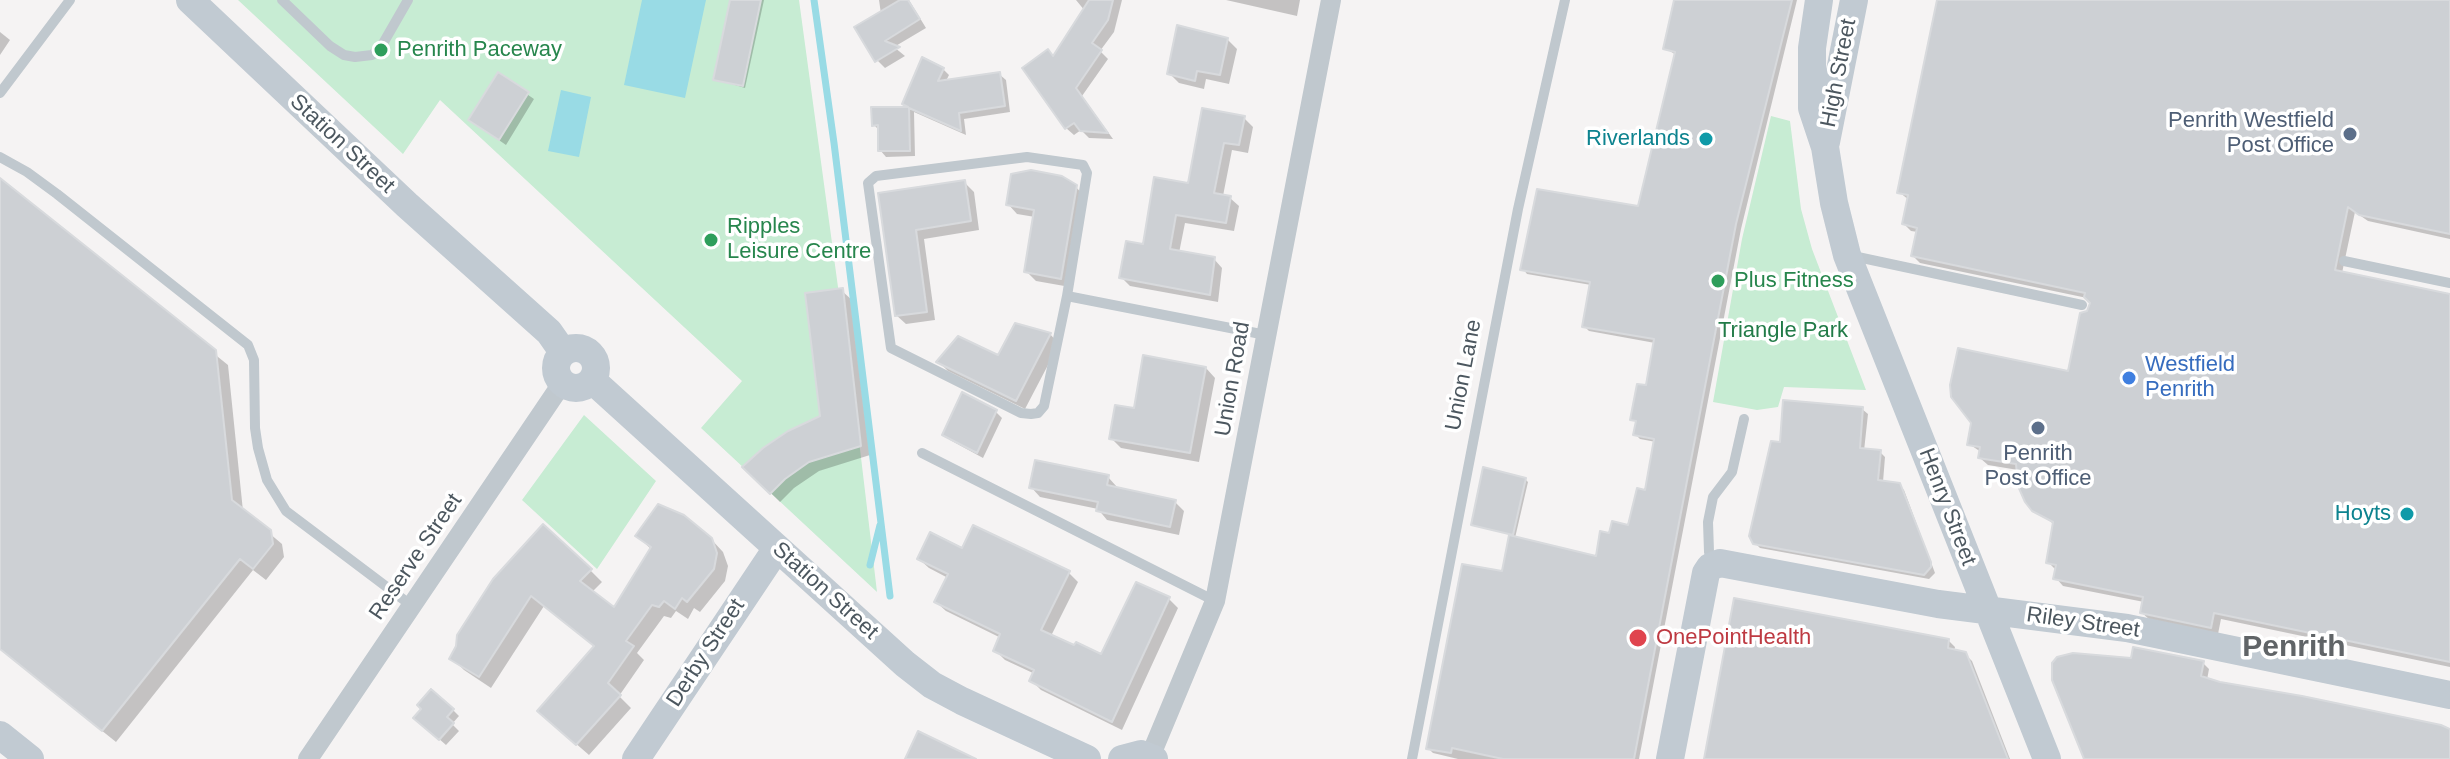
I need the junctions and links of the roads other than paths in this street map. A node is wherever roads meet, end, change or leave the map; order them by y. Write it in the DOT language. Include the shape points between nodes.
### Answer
graph roads {
  1 [pos="70,0"];
  2 [pos="190,0"];
  3 [pos="282,0"];
  4 [pos="408,0"];
  5 [pos="1331,0"];
  6 [pos="1565,0"];
  7 [pos="1819,0"];
  8 [pos="1854,0"];
  9 [pos="0,93"];
  10 [pos="1825,147"];
  11 [pos="0,157"];
  12 [pos="1847,255"];
  13 [pos="2344,261"];
  14 [pos="2450,283"];
  15 [pos="1067,296"];
  16 [pos="2082,305"];
  17 [pos="1266,335"];
  18 [pos="563,352"];
  19 [pos="592,380"];
  20 [pos="563,382"];
  21 [pos="1744,419"];
  22 [pos="922,453"];
  23 [pos="777,548"];
  24 [pos="1714,564"];
  25 [pos="1215,601"];
  26 [pos="412,606"];
  27 [pos="1988,610"];
  28 [pos="2450,695"];
  29 [pos="0,735"];
  30 [pos="1152,758"];
  31 [pos="30,759"];
  32 [pos="308,759"];
  33 [pos="636,759"];
  34 [pos="1087,759"];
  35 [pos="1122,759"];
  36 [pos="1412,759"];
  37 [pos="1670,759"];
  38 [pos="2047,759"];
  1 -- 9 [label="lane"];
  2 -- 18 [label="street, Station Street" via="549,332"];
  3 -- 4 [label="lane" via="330,46 355,57 372,55 381,47"];
  5 -- 17 [label="street, Union Road"];
  6 -- 36 [label="lane, Union Lane" via="1518,209"];
  7 -- 10 [label="street, High Street" via="1812,108"];
  8 -- 10 [label="street, High Street"];
  10 -- 12 [label="street, High Street"];
  11 -- 26 [label="lane" via="57,194 248,345 254,360 258,448 267,480 286,511"];
  12 -- 16 [label="lane"];
  12 -- 27 [label="street, Henry Street"];
  13 -- 14 [label="lane"];
  15 -- 15 [label="lane" via="1044,406 1038,413 1021,413 896,352 888,340 869,179 1027,157 1083,165 1087,173"];
  15 -- 17 [label="lane"];
  17 -- 25 [label="street, Union Road"];
  18 -- 19 [label="street" via="589,352 596,368"];
  18 -- 20 [label="street" via="556,367"];
  19 -- 20 [label="street" via="580,387"];
  19 -- 23 [label="street, Station Street"];
  20 -- 26 [label="street, Reserve Street"];
  21 -- 24 [label="lane" via="1732,472 1713,497 1708,522"];
  22 -- 25 [label="lane"];
  23 -- 33 [label="street, Derby Street"];
  23 -- 34 [label="street, Station Street" via="932,685"];
  24 -- 27 [label="street, Riley Street"];
  24 -- 37 [label="street" via="1706,573"];
  25 -- 30 [label="street, Union Road"];
  26 -- 32 [label="street, Reserve Street"];
  27 -- 28 [label="street, Riley Street" via="2127,628"];
  27 -- 38 [label="street, Henry Street"];
  29 -- 31 [label="street"];
  30 -- 35 [label="street" via="1132,754"];
}
